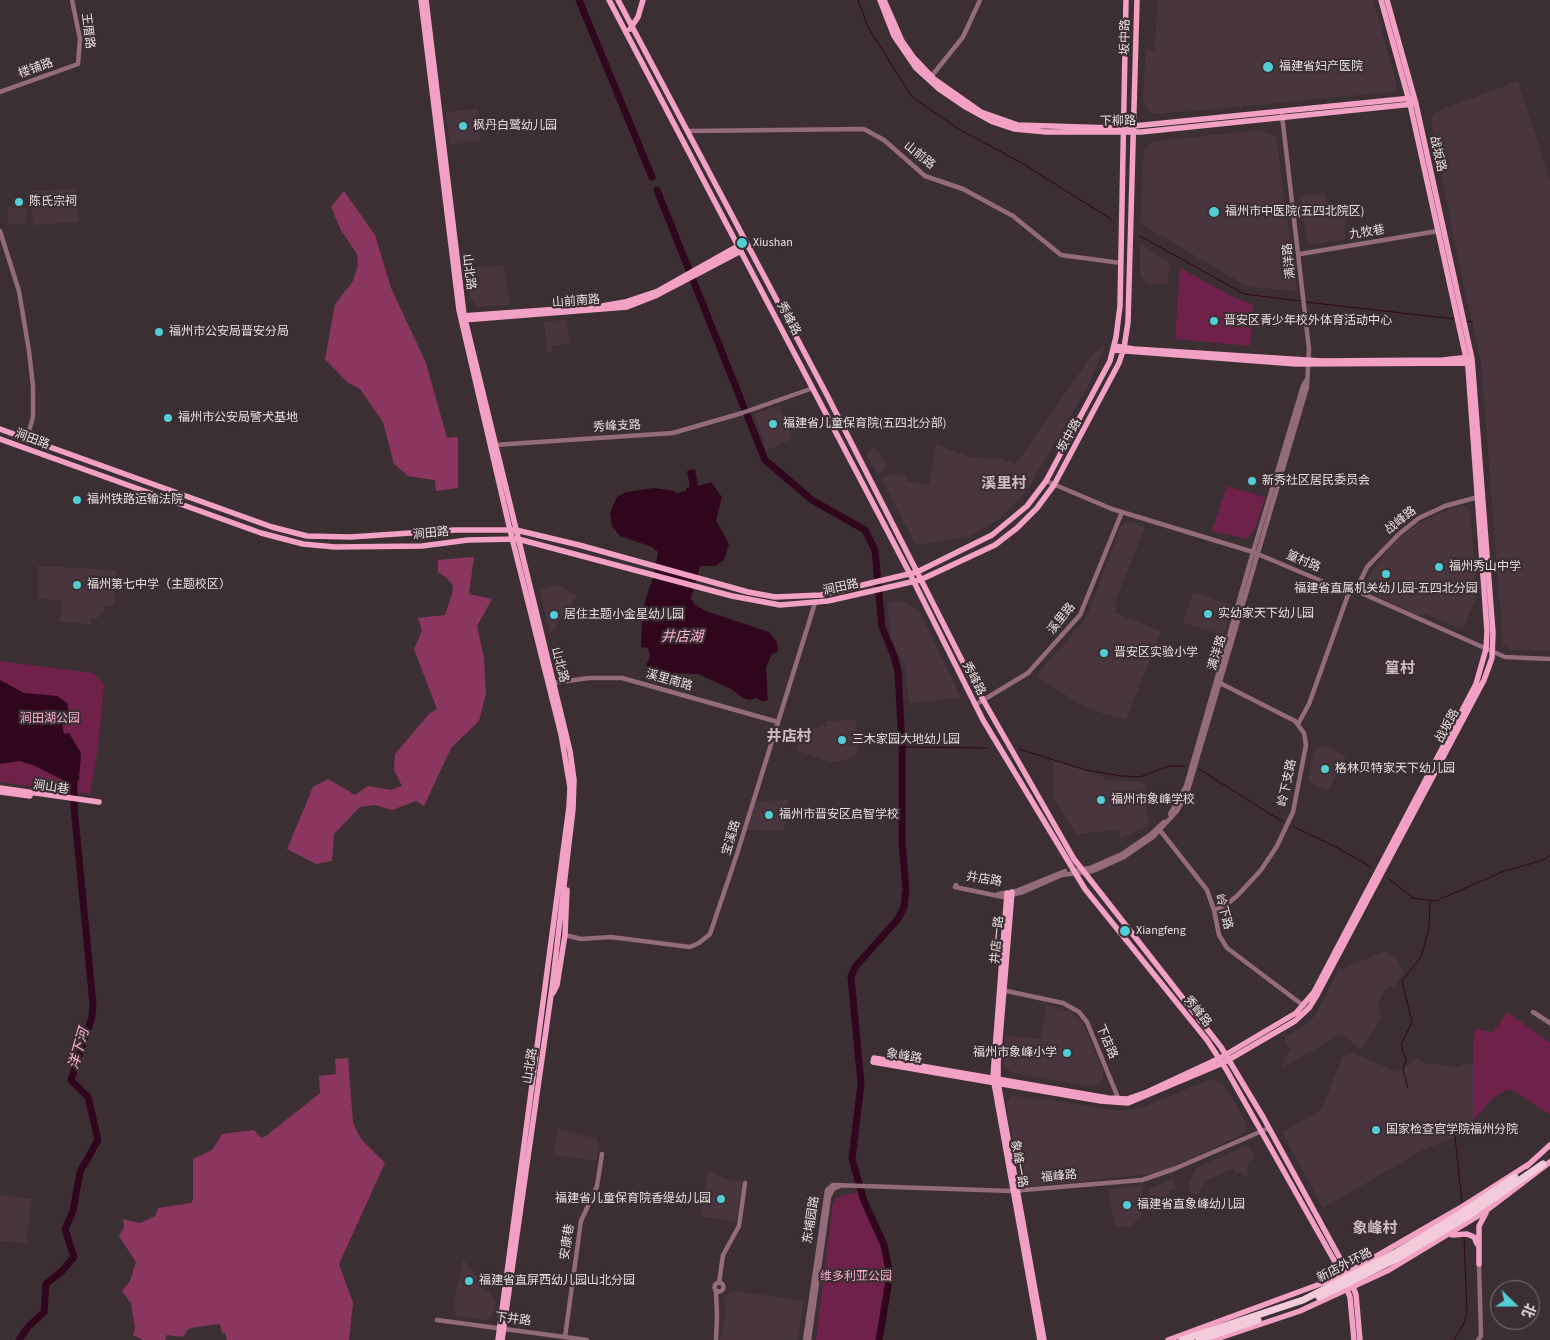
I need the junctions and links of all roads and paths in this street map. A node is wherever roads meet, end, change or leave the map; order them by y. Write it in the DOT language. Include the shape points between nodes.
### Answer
graph roads {
  1 [pos="72,0"];
  2 [pos="421,0"];
  3 [pos="426,0"];
  4 [pos="609,0"];
  5 [pos="618,0"];
  6 [pos="641,0"];
  7 [pos="880,0"];
  8 [pos="884,0"];
  9 [pos="980,0"];
  10 [pos="1126,0"];
  11 [pos="1137,0"];
  12 [pos="1381,0"];
  13 [pos="1387,0"];
  14 [pos="631,26"];
  15 [pos="625,31"];
  16 [pos="78,64"];
  17 [pos="930,78"];
  18 [pos="0,92"];
  19 [pos="1412,101"];
  20 [pos="1282,114"];
  21 [pos="1134,129"];
  22 [pos="1123,130"];
  23 [pos="689,131"];
  24 [pos="0,231"];
  25 [pos="1438,231"];
  26 [pos="739,248"];
  27 [pos="1300,254"];
  28 [pos="1121,263"];
  29 [pos="1460,314"];
  30 [pos="463,318"];
  31 [pos="1114,348"];
  32 [pos="1124,350"];
  33 [pos="1470,360"];
  34 [pos="1308,362"];
  35 [pos="813,388"];
  36 [pos="0,429"];
  37 [pos="0,438"];
  38 [pos="27,439"];
  39 [pos="492,445"];
  40 [pos="1046,481"];
  41 [pos="1054,485"];
  42 [pos="1481,497"];
  43 [pos="1122,512"];
  44 [pos="513,530"];
  45 [pos="515,538"];
  46 [pos="1255,553"];
  47 [pos="913,573"];
  48 [pos="917,581"];
  49 [pos="1352,590"];
  50 [pos="816,604"];
  51 [pos="1486,649"];
  52 [pos="1493,652"];
  53 [pos="1550,659"];
  54 [pos="1218,682"];
  55 [pos="553,683"];
  56 [pos="983,701"];
  57 [pos="976,706"];
  58 [pos="778,722"];
  59 [pos="1298,724"];
  60 [pos="0,788"];
  61 [pos="0,792"];
  62 [pos="72,800"];
  63 [pos="99,803"];
  64 [pos="1159,830"];
  65 [pos="568,858"];
  66 [pos="1074,872"];
  67 [pos="1082,872"];
  68 [pos="1009,894"];
  69 [pos="1214,910"];
  70 [pos="566,934"];
  71 [pos="1001,989"];
  72 [pos="552,995"];
  73 [pos="1304,1006"];
  74 [pos="1533,1012"];
  75 [pos="1550,1023"];
  76 [pos="1228,1057"];
  77 [pos="1221,1061"];
  78 [pos="996,1080"];
  79 [pos="1120,1101"];
  80 [pos="1269,1128"];
  81 [pos="1262,1131"];
  82 [pos="1550,1145"];
  83 [pos="602,1154"];
  84 [pos="1548,1162"];
  85 [pos="1529,1164"];
  86 [pos="1515,1177"];
  87 [pos="745,1183"];
  88 [pos="841,1186"];
  89 [pos="1015,1191"];
  90 [pos="1488,1210"];
  91 [pos="1463,1231"];
  92 [pos="1479,1264"];
  93 [pos="1345,1275"];
  94 [pos="1351,1289"];
  95 [pos="437,1320"];
  96 [pos="502,1328"];
  97 [pos="565,1337"];
  98 [pos="498,1340"];
  99 [pos="502,1340"];
  100 [pos="588,1340"];
  101 [pos="716,1340"];
  102 [pos="805,1340"];
  103 [pos="810,1340"];
  104 [pos="1040,1340"];
  105 [pos="1044,1340"];
  106 [pos="1168,1340"];
  107 [pos="1182,1340"];
  108 [pos="1199,1340"];
  109 [pos="1213,1340"];
  110 [pos="1354,1340"];
  111 [pos="1360,1340"];
  112 [pos="1478,1340"];
  1 -- 16 [label="street, 王厝路" via="80,34"];
  2 -- 30 [label="main road, 山北路"];
  3 -- 30 [label="main road, 山北路"];
  4 -- 15 [label="main road, 秀峰路"];
  5 -- 14 [label="main road, 秀峰路"];
  6 -- 14 [label="main road" via="640,12"];
  7 -- 17 [label="main road, 下柳路" via="900,46 911,63"];
  8 -- 17 [label="main road, 下柳路" via="902,41"];
  9 -- 17 [label="street" via="963,37"];
  10 -- 22 [label="main road, 坂中路"];
  11 -- 21 [label="main road, 坂中路"];
  12 -- 19 [label="main road, 战坂路"];
  13 -- 19 [label="main road, 战坂路"];
  14 -- 15 [label="main road"];
  14 -- 23 [label="main road, 秀峰路"];
  15 -- 26 [label="main road, 秀峰路"];
  16 -- 18 [label="street, 楼铺路"];
  17 -- 22 [label="main road, 下柳路" via="967,103 1008,123 1047,128"];
  19 -- 20 [label="main road, 下柳路"];
  19 -- 25 [label="main road, 战坂路"];
  19 -- 29 [label="main road, 战坂路"];
  20 -- 21 [label="main road, 下柳路"];
  20 -- 27 [label="street, 满洋路"];
  21 -- 22 [label="main road, 下柳路"];
  21 -- 32 [label="main road, 坂中路" via="1128,322"];
  22 -- 28 [label="main road, 坂中路"];
  23 -- 28 [label="street, 山前路" via="864,129 884,140 925,176 963,189 1013,216 1061,255"];
  23 -- 47 [label="main road, 秀峰路"];
  24 -- 38 [label="street" via="20,296 30,361 33,417"];
  25 -- 27 [label="street, 九牧巷"];
  25 -- 29 [label="main road, 战坂路"];
  26 -- 30 [label="main road, 山前南路" via="647,300 621,308"];
  26 -- 35 [label="main road, 秀峰路"];
  27 -- 34 [label="street, 满洋路"];
  28 -- 31 [label="main road, 坂中路"];
  29 -- 33 [label="main road, 战坂路"];
  30 -- 39 [label="main road, 山北路"];
  31 -- 32 [label="main road"];
  31 -- 40 [label="main road, 坂中路" via="1097,388"];
  32 -- 34 [label="main road"];
  32 -- 41 [label="main road, 坂中路" via="1106,391"];
  33 -- 34 [label="main road"];
  33 -- 42 [label="main road, 战坂路"];
  34 -- 46 [label="street, 满洋路" via="1307,380"];
  35 -- 39 [label="street, 秀峰支路" via="742,413 662,434"];
  35 -- 47 [label="main road, 秀峰路"];
  36 -- 38 [label="main road, 涧田路"];
  37 -- 45 [label="main road, 涧田路" via="295,543 422,546"];
  38 -- 44 [label="main road, 涧田路" via="298,534 351,537 455,530"];
  39 -- 44 [label="main road, 山北路"];
  40 -- 41 [label="street, 篁村路"];
  40 -- 47 [label="main road, 坂中路" via="1022,511 998,532"];
  41 -- 43 [label="street, 篁村路"];
  41 -- 48 [label="main road, 坂中路" via="1023,522 1001,541"];
  42 -- 49 [label="street, 战峰路" via="1444,506 1411,524 1370,564 1358,586"];
  42 -- 51 [label="main road, 战坂路"];
  42 -- 52 [label="main road, 战坂路"];
  43 -- 46 [label="street, 篁村路"];
  43 -- 56 [label="street, 溪里路" via="1080,615 1028,673"];
  44 -- 45 [label="main road, 山北路"];
  44 -- 47 [label="main road, 涧田路" via="770,596 821,595"];
  45 -- 50 [label="main road, 涧田路" via="752,601"];
  45 -- 55 [label="main road, 山北路"];
  45 -- 96 [label="main road, 山北路" via="568,767 570,796"];
  46 -- 49 [label="street, 篁村路" via="1345,591"];
  46 -- 54 [label="street, 满洋路"];
  47 -- 48 [label="main road, 秀峰路"];
  48 -- 50 [label="main road, 涧田路"];
  48 -- 56 [label="main road"];
  48 -- 57 [label="main road, 秀峰路"];
  49 -- 51 [label="street, 篁村路"];
  49 -- 59 [label="street, 战峰路" via="1309,704"];
  50 -- 58 [label="street, 宝溪路"];
  51 -- 52 [label="street, 篁村路"];
  51 -- 73 [label="main road, 战坂路" via="1472,691"];
  52 -- 53 [label="street, 篁村路" via="1505,657"];
  52 -- 76 [label="main road, 战坂路" via="1481,686 1313,1002 1295,1021"];
  54 -- 59 [label="street"];
  54 -- 64 [label="street, 满洋路" via="1182,795"];
  55 -- 58 [label="street, 溪里南路" via="622,678"];
  55 -- 65 [label="main road, 山北路" via="574,780"];
  56 -- 57 [label="street, 溪里路"];
  56 -- 67 [label="main road"];
  57 -- 66 [label="main road, 秀峰路"];
  58 -- 70 [label="street, 宝溪路" via="708,936 690,948 618,937 582,939"];
  59 -- 69 [label="street, 岭下支路" via="1304,733 1306,750 1291,816 1273,853 1256,876 1230,903"];
  60 -- 62 [label="main road"];
  61 -- 62 [label="main road, 涧山巷"];
  62 -- 63 [label="main road, 涧山巷"];
  64 -- 67 [label="street, 满洋路" via="1124,857"];
  64 -- 69 [label="street, 岭下路" via="1199,878"];
  65 -- 70 [label="main road"];
  65 -- 72 [label="main road, 山北路"];
  66 -- 67 [label="street, 井店路"];
  66 -- 68 [label="street, 井店路" via="1060,872"];
  66 -- 77 [label="main road, 秀峰路"];
  67 -- 76 [label="main road"];
  68 -- 68 [label="street, 井店路" via="994,894 956,885 955,887 994,897"];
  68 -- 71 [label="main road, 井店一路"];
  69 -- 73 [label="street, 岭下路" via="1220,938 1231,952"];
  70 -- 72 [label="main road" via="558,985"];
  71 -- 78 [label="main road, 象峰一路"];
  71 -- 79 [label="street, 下店路" via="1076,1010 1088,1026"];
  72 -- 96 [label="main road, 山北路"];
  73 -- 76 [label="main road, 战坂路"];
  74 -- 75 [label="street"];
  76 -- 77 [label="main road, 战坂路"];
  76 -- 80 [label="main road"];
  77 -- 79 [label="main road, 象峰路"];
  77 -- 81 [label="main road, 秀峰路"];
  78 -- 78 [label="main road, 象峰路" via="874,1058 873,1062"];
  78 -- 79 [label="main road, 象峰路"];
  78 -- 89 [label="main road, 象峰一路"];
  80 -- 81 [label="street, 福峰路"];
  80 -- 93 [label="main road"];
  81 -- 89 [label="street, 福峰路" via="1148,1179"];
  81 -- 93 [label="main road, 秀峰路"];
  82 -- 85 [label="main road, 新店外环路"];
  83 -- 97 [label="street, 安康巷" via="597,1186 581,1221"];
  84 -- 90 [label="main road"];
  84 -- 108 [label="highway, 新店外环路, bridge" via="1468,1216 1374,1271 1304,1304"];
  85 -- 86 [label="main road, 新店外环路"];
  85 -- 93 [label="main road"];
  86 -- 107 [label="highway, 新店外环路, bridge" via="1398,1252 1312,1296"];
  87 -- 101 [label="street" via="739,1226 723,1255 719,1282 723,1288 716,1291"];
  88 -- 89 [label="street, 福峰路"];
  88 -- 102 [label="street, 东埔园路" via="832,1185 827,1192"];
  88 -- 103 [label="street, 东埔园路" via="833,1189 829,1198"];
  89 -- 104 [label="main road, 象峰一路"];
  89 -- 105 [label="main road, 象峰一路"];
  90 -- 91 [label="main road" via="1468,1223"];
  90 -- 92 [label="main road" via="1479,1226"];
  91 -- 92 [label="main road" via="1476,1242"];
  91 -- 94 [label="main road" via="1446,1236"];
  92 -- 112 [label="street" via="1481,1336"];
  93 -- 94 [label="main road"];
  93 -- 106 [label="main road"];
  94 -- 109 [label="main road" via="1300,1311"];
  94 -- 110 [label="main road"];
  94 -- 111 [label="main road" via="1356,1295"];
  95 -- 96 [label="street, 下井路"];
  96 -- 97 [label="street, 下井路"];
  96 -- 98 [label="main road, 山北路"];
  96 -- 99 [label="main road, 山北路"];
  97 -- 100 [label="street, 下井路"];
}
